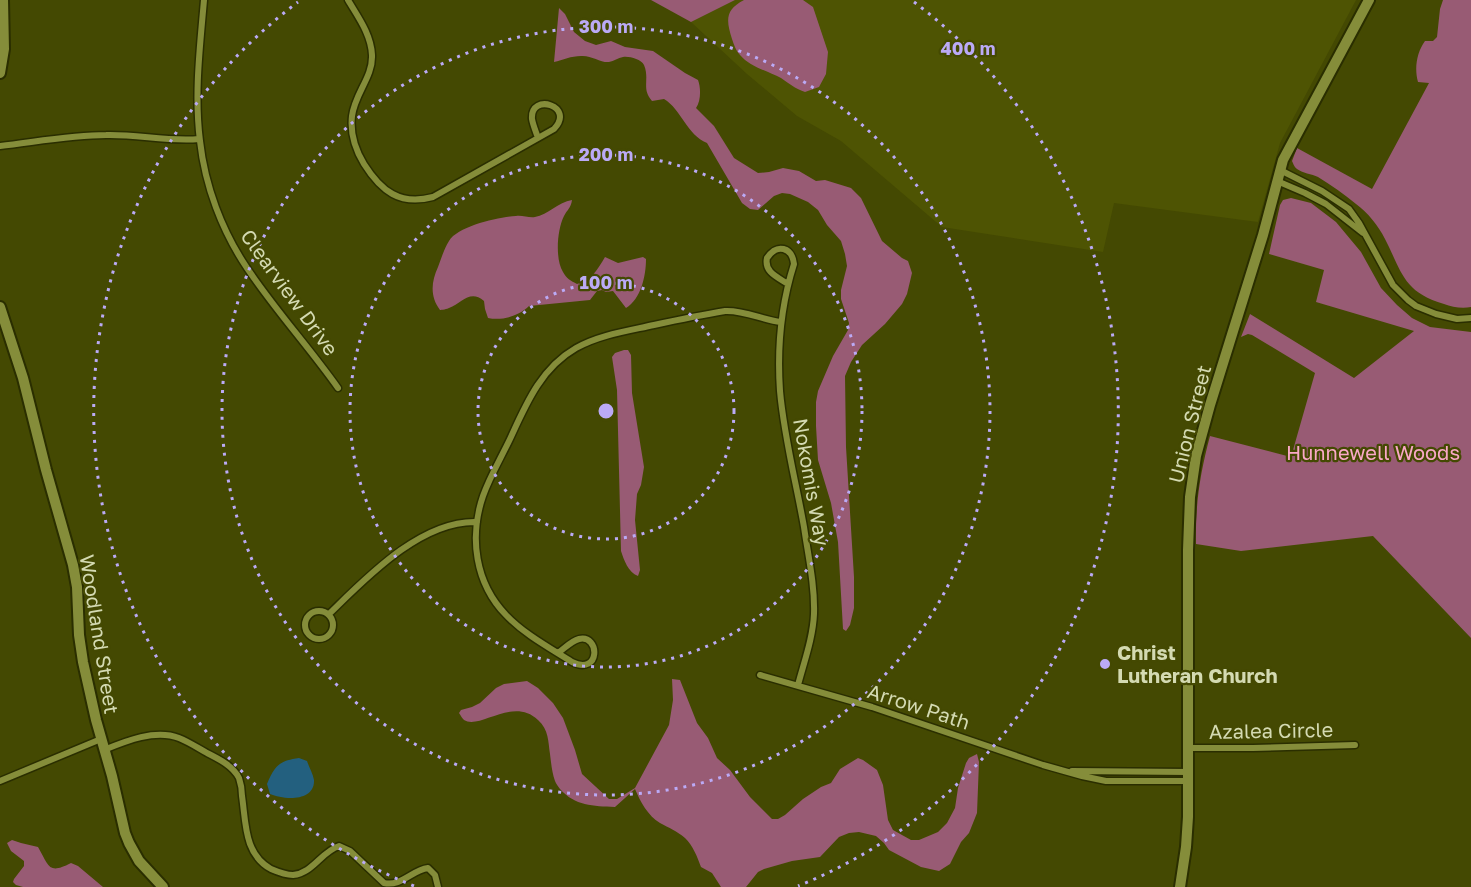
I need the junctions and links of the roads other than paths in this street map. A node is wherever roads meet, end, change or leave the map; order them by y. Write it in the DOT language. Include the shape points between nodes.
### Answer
graph roads {
  1 [pos="3,0"];
  2 [pos="204,0"];
  3 [pos="348,0"];
  4 [pos="1369,0"];
  5 [pos="0,73"];
  6 [pos="538,138"];
  7 [pos="199,139"];
  8 [pos="0,146"];
  9 [pos="1278,176"];
  10 [pos="1366,236"];
  11 [pos="788,284"];
  12 [pos="0,307"];
  13 [pos="1471,318"];
  14 [pos="781,322"];
  15 [pos="338,388"];
  16 [pos="477,522"];
  17 [pos="329,614"];
  18 [pos="558,653"];
  19 [pos="760,675"];
  20 [pos="798,685"];
  21 [pos="1355,744"];
  22 [pos="102,745"];
  23 [pos="1189,748"];
  24 [pos="1189,777"];
  25 [pos="0,781"];
  26 [pos="163,887"];
  27 [pos="438,887"];
  28 [pos="1180,887"];
  1 -- 5 [label="street" via="4,49"];
  2 -- 7 [label="street, Clearview Drive"];
  3 -- 6 [label="street" via="369,38 372,55 370,72 356,98 352,134 362,161 382,188 407,200 433,197"];
  4 -- 9 [label="street, Union Street" via="1290,144"];
  6 -- 6 [label="street" via="559,122 559,112 551,105 540,105 533,112"];
  7 -- 8 [label="street" via="99,135"];
  7 -- 15 [label="street, Clearview Drive" via="215,205 239,256"];
  9 -- 10 [label="street" via="1326,204"];
  9 -- 10 [label="street" via="1308,183 1341,203 1355,216"];
  9 -- 23 [label="street, Union Street" via="1204,423 1194,470 1188,550"];
  10 -- 13 [label="street" via="1393,285 1408,300 1436,314"];
  11 -- 11 [label="street, Nokomis Way" via="768,270 767,258 774,250 787,251 794,259"];
  11 -- 14 [label="street, Nokomis Way"];
  12 -- 22 [label="street, Woodland Street" via="73,565 81,649"];
  14 -- 16 [label="street" via="725,311 607,336 575,349 547,372 534,391 483,496"];
  14 -- 20 [label="street, Nokomis Way" via="782,405 813,594 813,625"];
  16 -- 17 [label="street" via="460,522 414,542 376,570"];
  16 -- 18 [label="street" via="478,565 492,597 515,623"];
  17 -- 17 [label="street" via="320,611 310,615 306,629 311,636 323,638 330,633 333,624"];
  18 -- 18 [label="street" via="580,666 591,662 595,652 589,642 579,639"];
  19 -- 20 [label="street, Arrow Path"];
  20 -- 24 [label="street, Arrow Path" via="1082,776 1106,781"];
  21 -- 23 [label="street, Azalea Circle"];
  22 -- 25 [label="street"];
  22 -- 26 [label="street, Woodland Street" via="129,843 139,861"];
  22 -- 27 [label="street" via="163,735 222,760 234,770 240,783 251,849 268,867 284,874 302,872 339,846 350,851 384,883 396,883 428,868"];
  23 -- 24 [label="street, Union Street"];
  24 -- 28 [label="street, Union Street" via="1187,839"];
}
